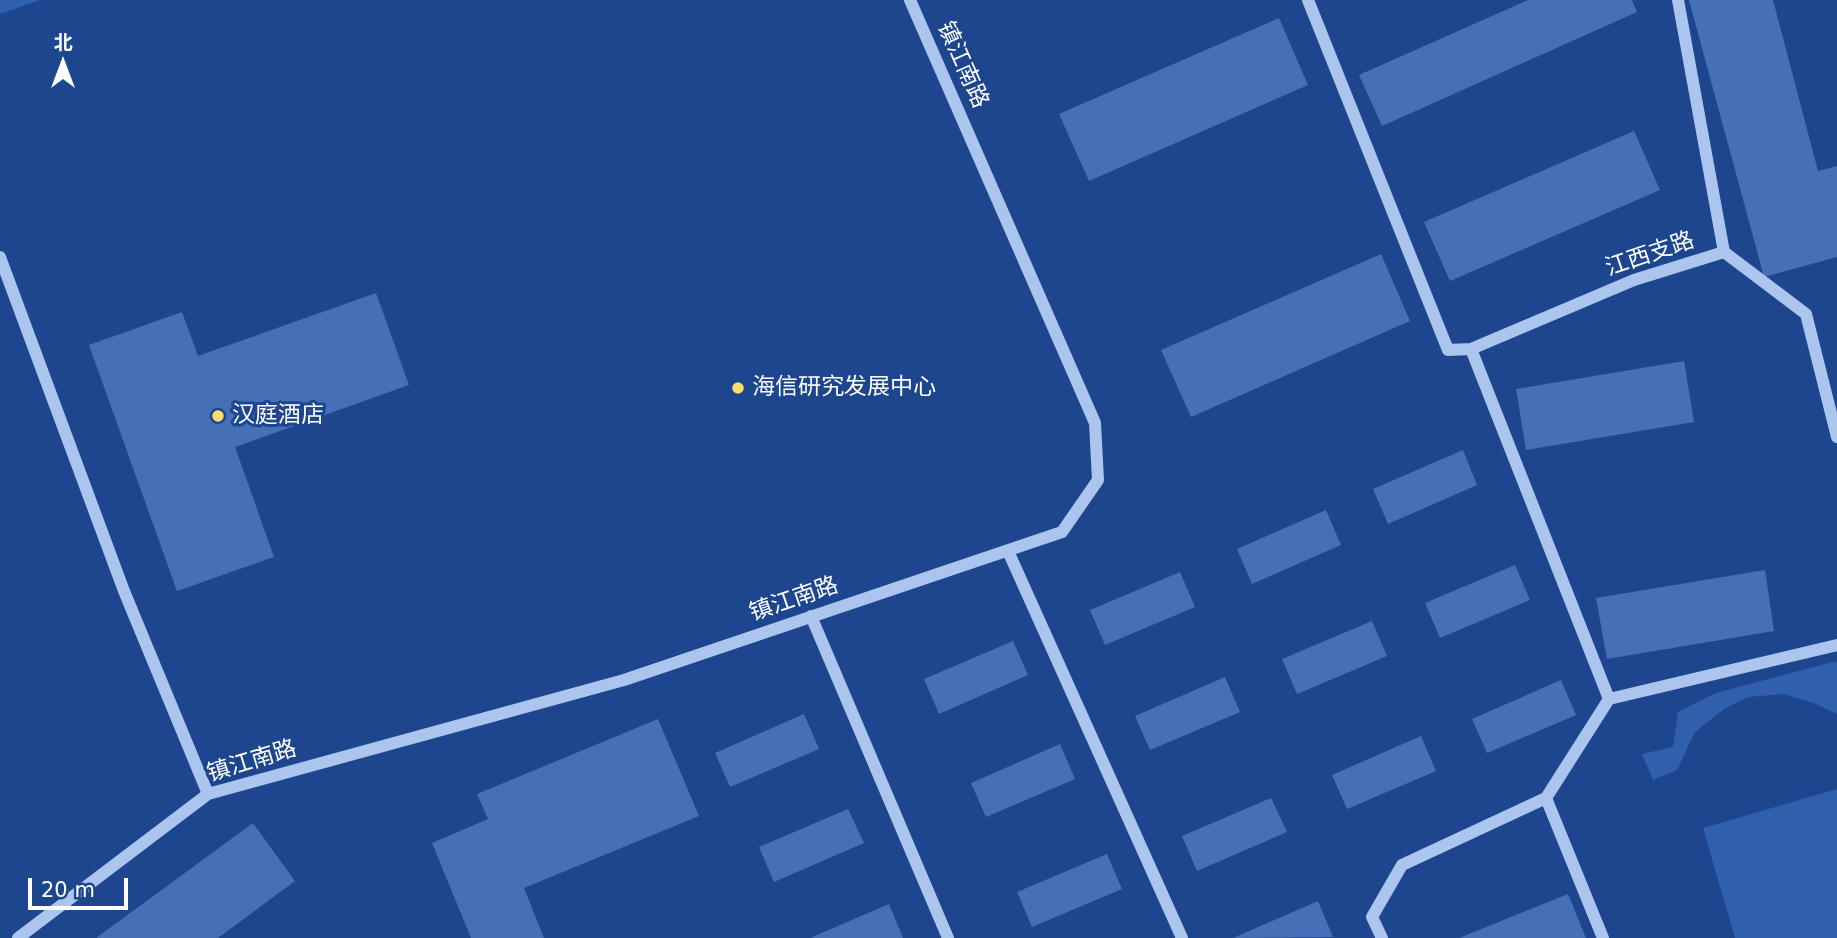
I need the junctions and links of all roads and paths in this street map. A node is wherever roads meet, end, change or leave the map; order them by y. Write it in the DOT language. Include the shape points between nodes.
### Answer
graph roads {
  1 [pos="911,0"];
  2 [pos="1308,0"];
  3 [pos="1678,0"];
  4 [pos="1724,252"];
  5 [pos="0,257"];
  6 [pos="1471,349"];
  7 [pos="1837,437"];
  8 [pos="1007,551"];
  9 [pos="811,617"];
  10 [pos="1837,645"];
  11 [pos="1609,699"];
  12 [pos="208,794"];
  13 [pos="1546,798"];
  14 [pos="18,938"];
  15 [pos="948,938"];
  16 [pos="1182,938"];
  17 [pos="1382,938"];
  18 [pos="1603,938"];
  1 -- 8 [label="street, 镇江南路" via="1095,423 1098,480 1062,532"];
  2 -- 6 [label="street" via="1448,350"];
  3 -- 4 [label="street, 江西支路"];
  4 -- 6 [label="street, 江西支路" via="1634,280"];
  4 -- 7 [label="street" via="1806,314"];
  5 -- 12 [label="street" via="124,591"];
  6 -- 11 [label="street"];
  8 -- 9 [label="street, 镇江南路"];
  8 -- 16 [label="street"];
  9 -- 12 [label="street, 镇江南路" via="624,680"];
  9 -- 15 [label="street"];
  10 -- 11 [label="street"];
  11 -- 13 [label="street"];
  12 -- 14 [label="street, 镇江南路"];
  13 -- 17 [label="street" via="1402,865 1372,917"];
  13 -- 18 [label="street"];
}
